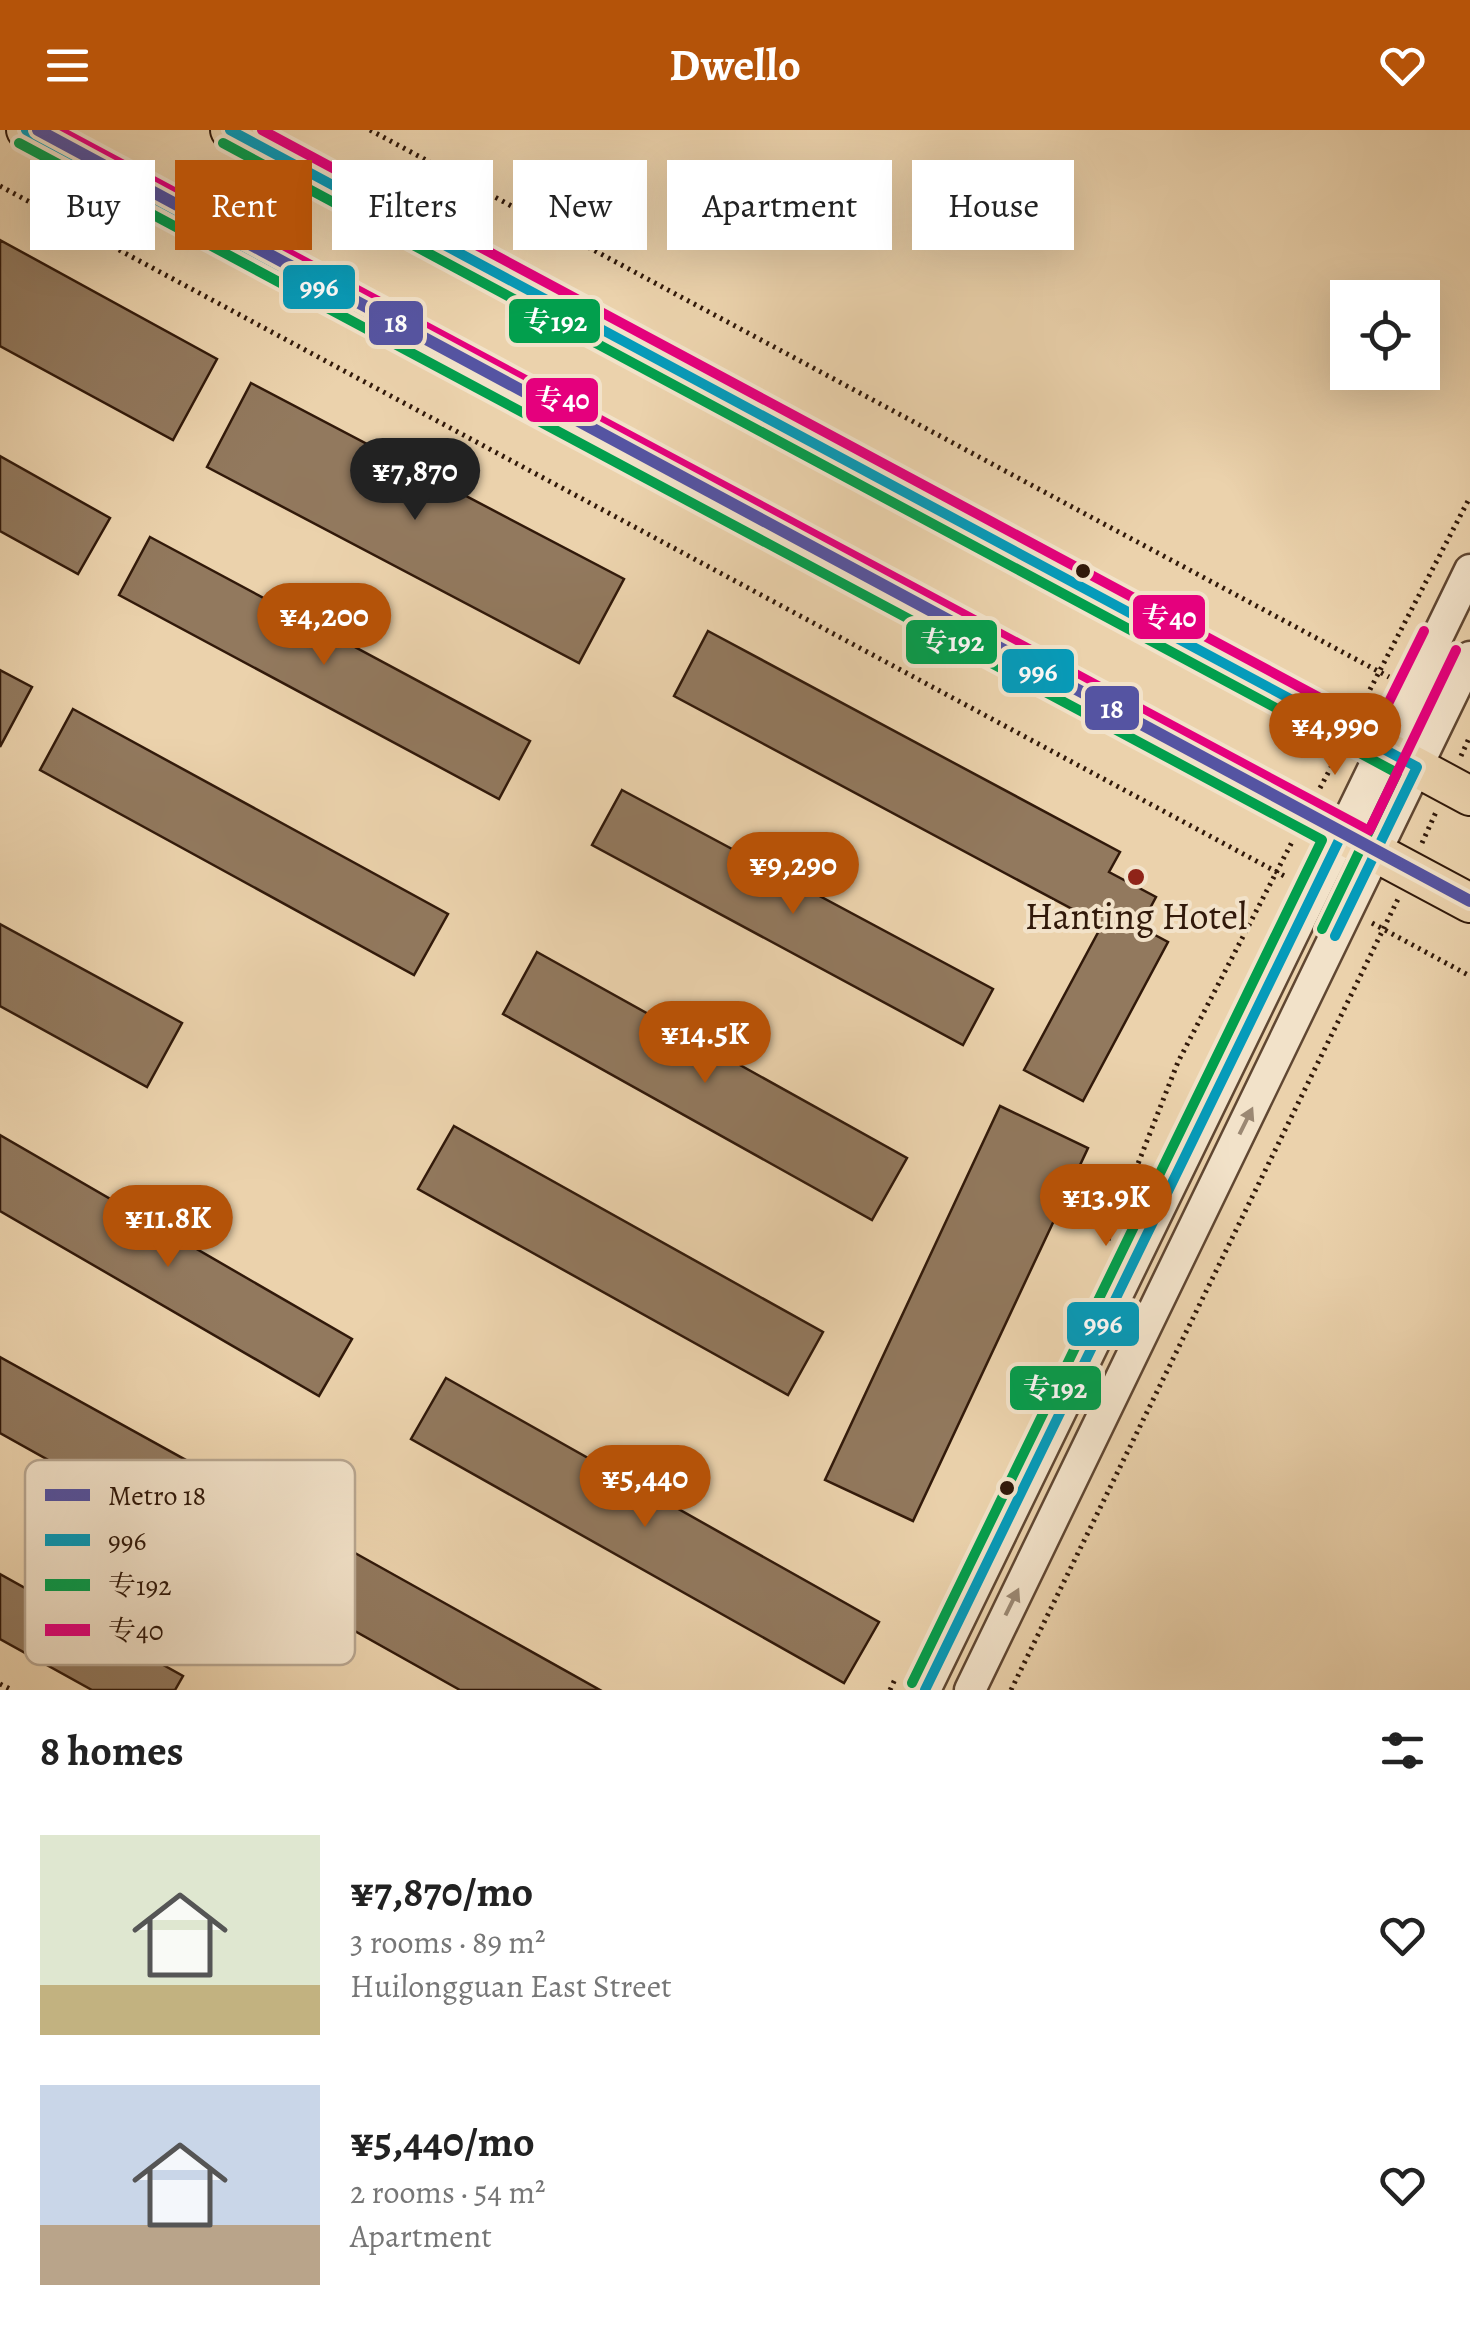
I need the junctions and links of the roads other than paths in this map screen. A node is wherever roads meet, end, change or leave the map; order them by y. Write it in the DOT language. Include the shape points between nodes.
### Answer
graph roads {
  1 [pos="26,130"];
  2 [pos="230,130"];
  3 [pos="1470,570"];
  4 [pos="1470,658"];
  5 [pos="1383,749"];
  6 [pos="1417,767"];
  7 [pos="1470,796"];
  8 [pos="1342,834"];
  9 [pos="1376,852"];
  10 [pos="1470,902"];
  11 [pos="925,1690"];
  12 [pos="970,1690"];
  1 -- 8 [label="main road"];
  2 -- 5 [label="main road"];
  3 -- 5 [label="street"];
  4 -- 6 [label="street"];
  5 -- 6 [label="main road"];
  5 -- 8 [label="street"];
  6 -- 7 [label="main road"];
  6 -- 9 [label="street"];
  8 -- 9 [label="main road"];
  8 -- 11 [label="street"];
  9 -- 10 [label="main road"];
  12 -- 9 [label="street, one-way"];
}
